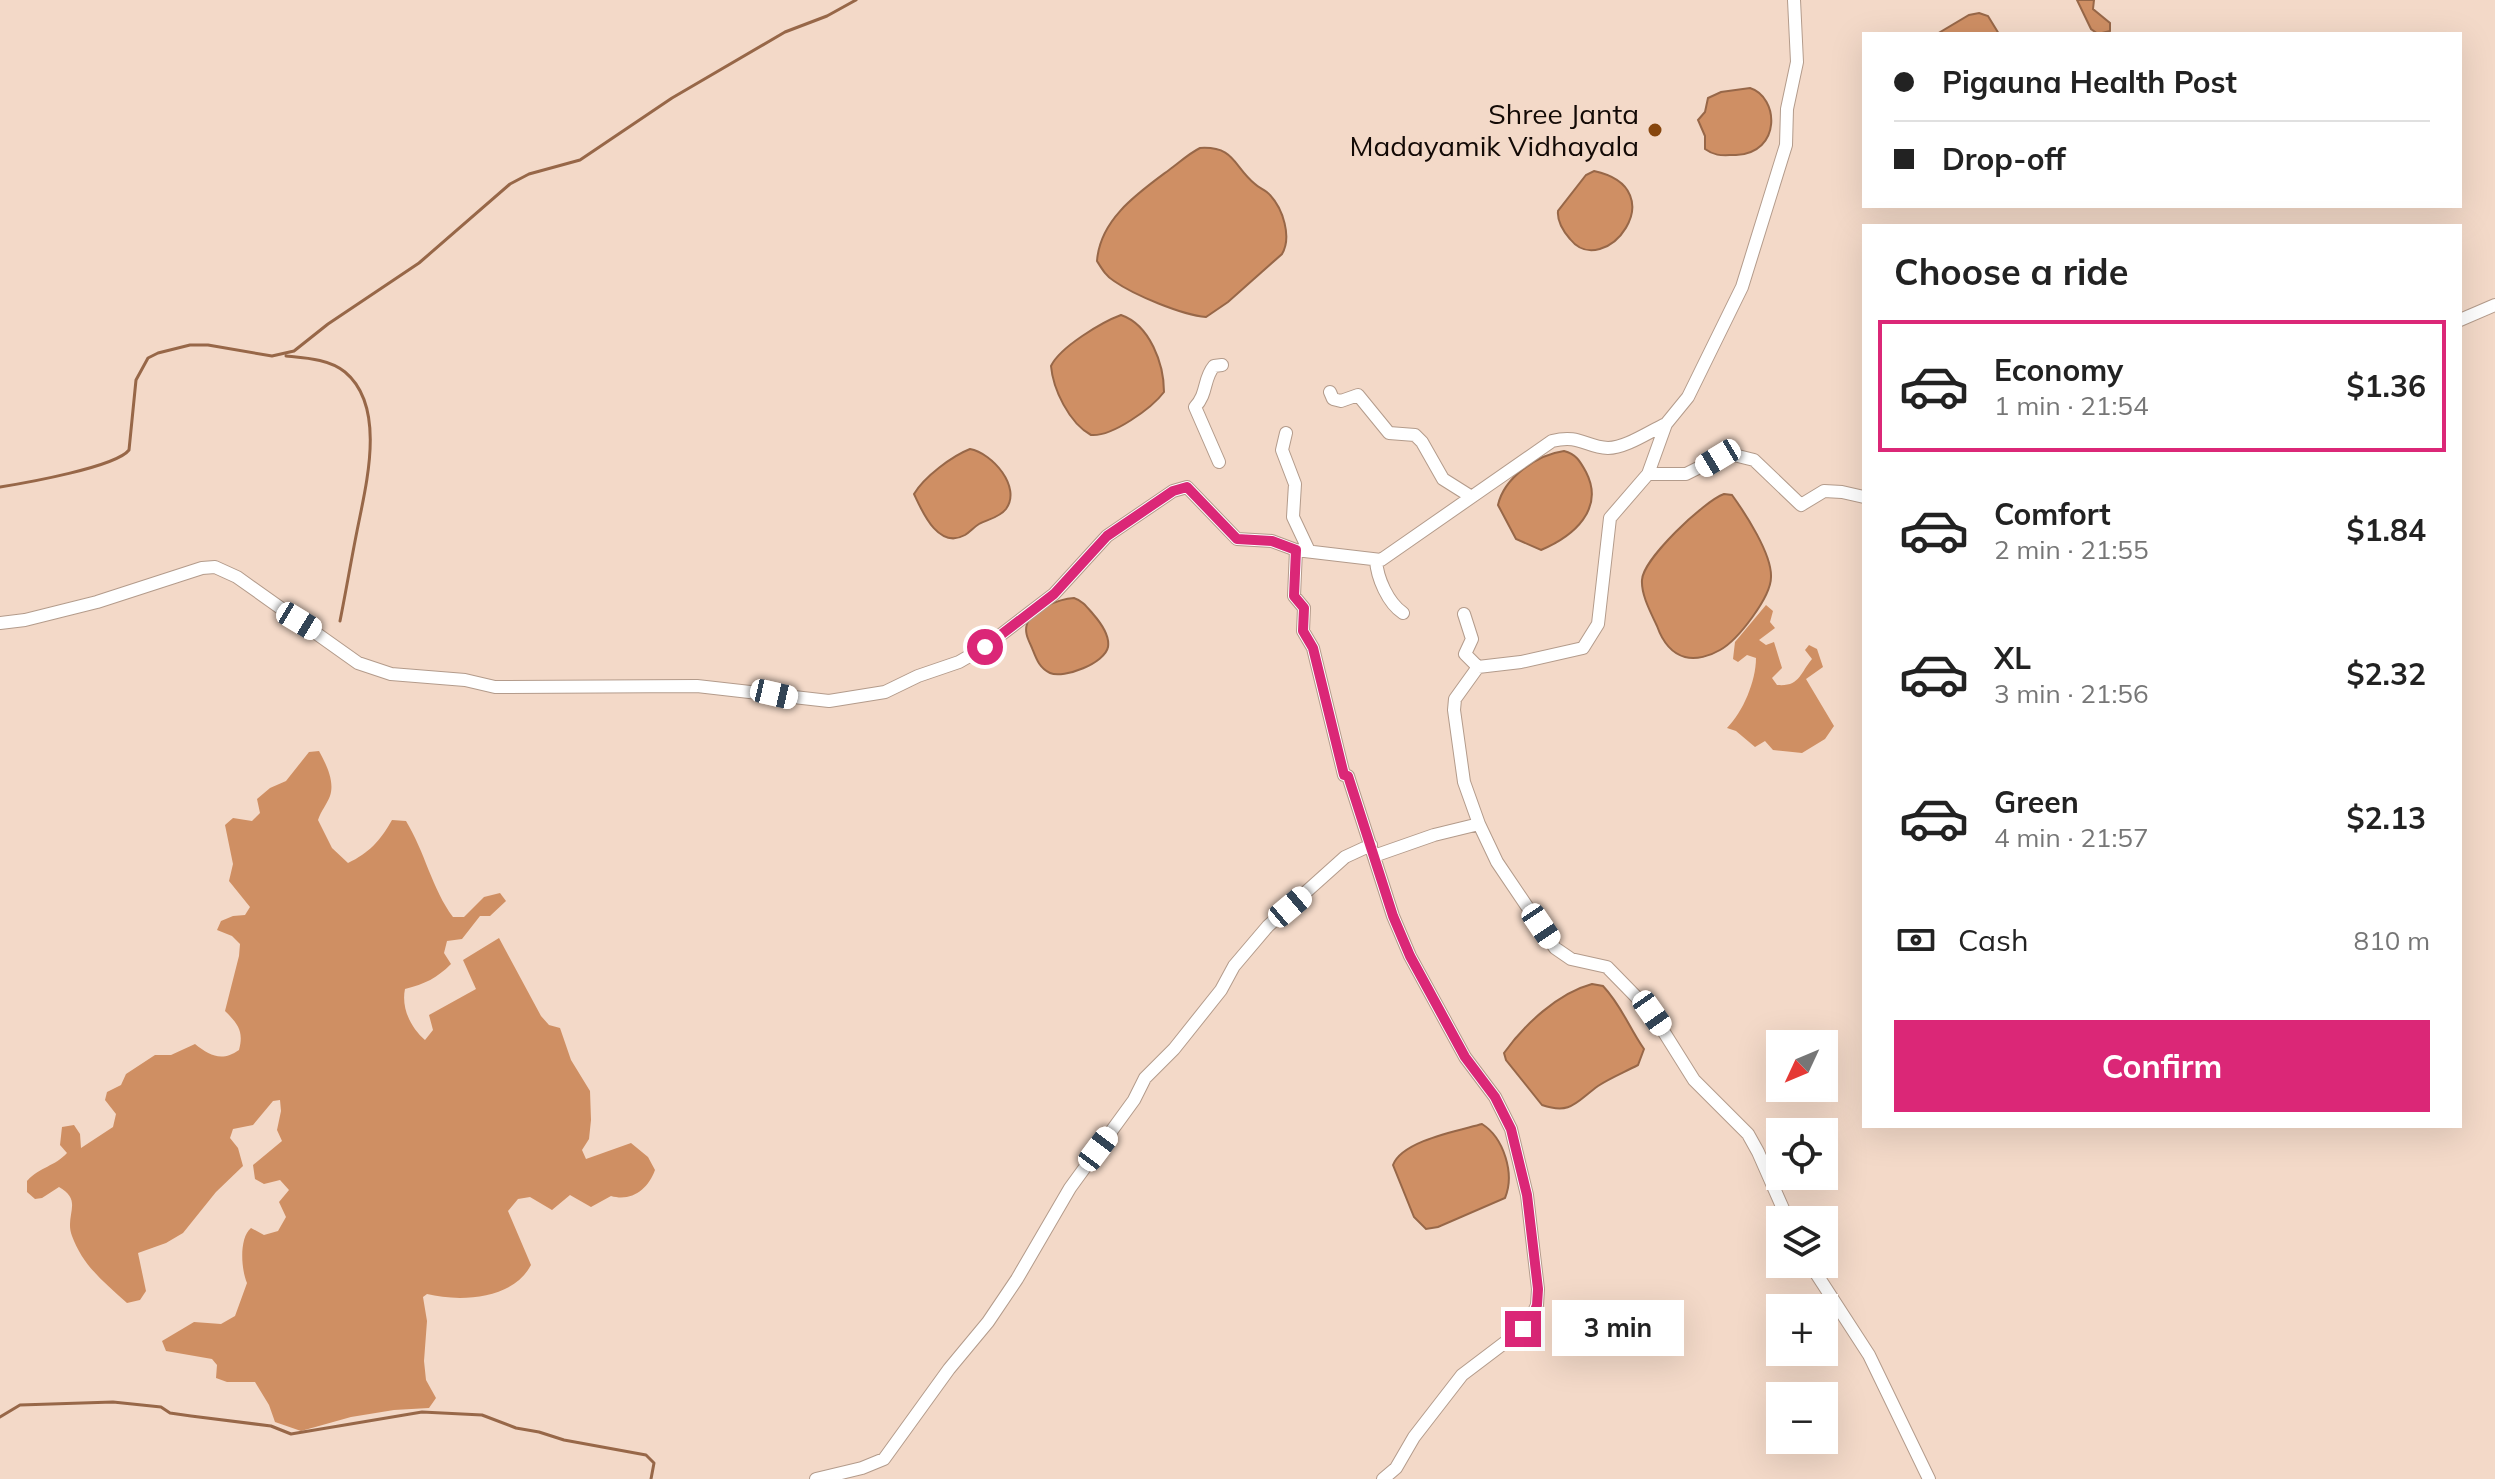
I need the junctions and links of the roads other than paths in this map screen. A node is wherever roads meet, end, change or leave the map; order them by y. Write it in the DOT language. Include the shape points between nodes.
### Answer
graph roads {
  1 [pos="1794,0"];
  2 [pos="2495,305"];
  3 [pos="2462,319"];
  4 [pos="1222,365"];
  5 [pos="1330,392"];
  6 [pos="1666,424"];
  7 [pos="1286,433"];
  8 [pos="1219,462"];
  9 [pos="1648,474"];
  10 [pos="1470,496"];
  11 [pos="1862,497"];
  12 [pos="1302,550"];
  13 [pos="1376,560"];
  14 [pos="1403,613"];
  15 [pos="1464,614"];
  16 [pos="0,623"];
  17 [pos="1478,667"];
  18 [pos="1479,824"];
  19 [pos="1373,850"];
  20 [pos="1782,1206"];
  21 [pos="1819,1278"];
  22 [pos="816,1479"];
  23 [pos="1383,1479"];
  24 [pos="1929,1479"];
  1 -- 6 [label="street" via="1797,62 1777,177 1742,287 1688,397"];
  2 -- 3 [label="street"];
  4 -- 8 [label="street" via="1208,374 1203,398 1195,407"];
  5 -- 10 [label="street" via="1341,401 1358,395 1389,433 1415,435 1443,479"];
  6 -- 9 [label="street"];
  6 -- 10 [label="street" via="1608,448 1568,437 1552,441"];
  7 -- 12 [label="street" via="1282,450 1295,484 1293,517"];
  9 -- 11 [label="street" via="1686,474 1734,455 1754,460 1801,505 1824,491"];
  9 -- 17 [label="street" via="1610,518 1598,624 1583,648"];
  10 -- 13 [label="street" via="1395,553"];
  12 -- 13 [label="street"];
  12 -- 16 [label="street" via="1237,539 1187,487 1173,491 1107,536 1054,594 985,647 885,692 829,701 697,686 495,687 378,672 215,567 97,602"];
  12 -- 19 [label="street" via="1294,596 1304,608 1303,631 1313,648 1344,775"];
  13 -- 14 [label="street" via="1377,574"];
  15 -- 17 [label="street" via="1472,639 1465,654"];
  17 -- 18 [label="street" via="1455,699 1454,710 1464,782"];
  18 -- 19 [label="street"];
  18 -- 20 [label="street" via="1497,862 1555,948 1571,959 1607,967 1652,1013 1694,1080 1748,1134"];
  19 -- 22 [label="street" via="1345,857 1268,926 1234,966 1221,990 1145,1078 995,1312 884,1459"];
  19 -- 23 [label="street" via="1410,956 1511,1129 1527,1195 1538,1289 1528,1325 1462,1375"];
  21 -- 24 [label="street" via="1869,1355"];
}
